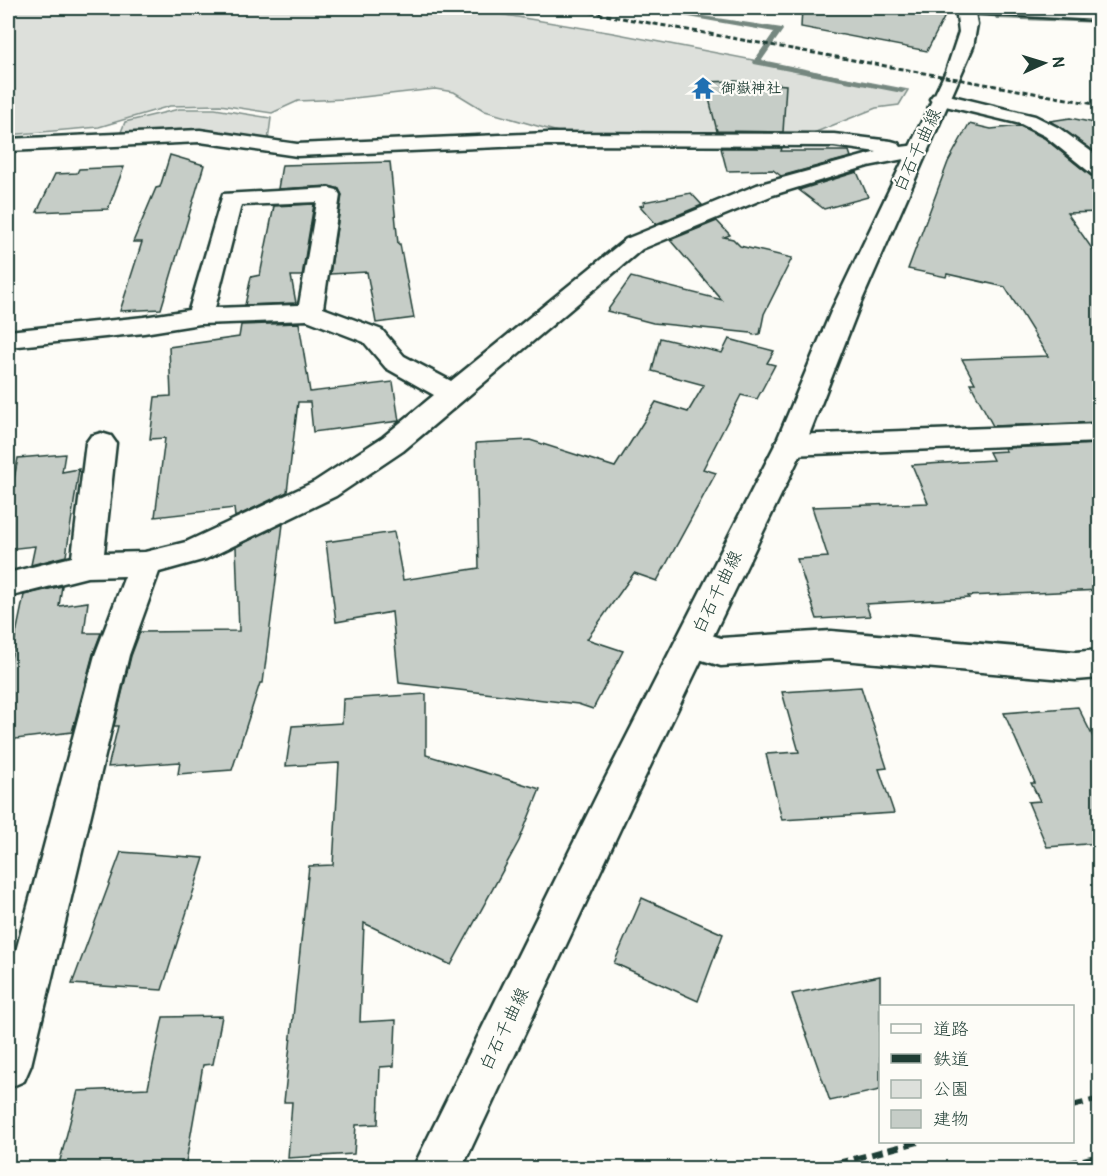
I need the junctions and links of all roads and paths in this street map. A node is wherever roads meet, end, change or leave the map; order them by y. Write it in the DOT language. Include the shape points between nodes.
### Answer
graph roads {
  1 [pos="965,8"];
  2 [pos="1100,15"];
  3 [pos="940,99"];
  4 [pos="8,145"];
  5 [pos="917,151"];
  6 [pos="1100,169"];
  7 [pos="310,312"];
  8 [pos="200,316"];
  9 [pos="8,339"];
  10 [pos="453,394"];
  11 [pos="1100,433"];
  12 [pos="101,443"];
  13 [pos="790,446"];
  14 [pos="145,564"];
  15 [pos="87,566"];
  16 [pos="8,585"];
  17 [pos="692,643"];
  18 [pos="1100,664"];
  19 [pos="8,1065"];
  20 [pos="437,1168"];
  1 -- 2 [label="street"];
  1 -- 3 [label="street, 白石千曲線" via="969,33"];
  3 -- 5 [label="street, 白石千曲線"];
  3 -- 6 [label="street" via="1028,120 1052,132"];
  4 -- 5 [label="street" via="173,136 200,136 297,150 548,140 794,139"];
  5 -- 10 [label="street" via="865,160 765,190 634,244"];
  5 -- 13 [label="street, 白石千曲線" via="846,307"];
  7 -- 8 [label="street"];
  7 -- 8 [label="street" via="329,195 231,199"];
  7 -- 10 [label="street" via="373,336 395,362"];
  8 -- 9 [label="street"];
  10 -- 14 [label="street" via="393,444 325,489 195,551"];
  11 -- 13 [label="street"];
  12 -- 15 [label="street"];
  13 -- 17 [label="street, 白石千曲線"];
  14 -- 15 [label="street"];
  14 -- 19 [label="street" via="112,655"];
  15 -- 16 [label="street"];
  17 -- 18 [label="street" via="722,651 831,645 1076,666"];
  17 -- 20 [label="street, 白石千曲線"];
}
